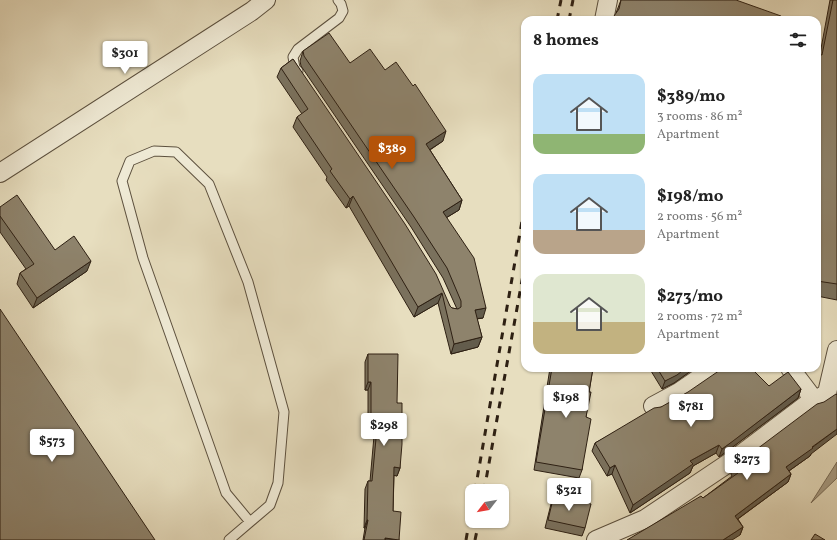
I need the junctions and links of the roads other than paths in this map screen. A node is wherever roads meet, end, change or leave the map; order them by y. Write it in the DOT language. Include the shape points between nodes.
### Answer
graph roads {
  1 [pos="266,0"];
  2 [pos="338,0"];
  3 [pos="608,0"];
  4 [pos="605,16"];
  5 [pos="304,81"];
  6 [pos="0,173"];
  7 [pos="837,350"];
  8 [pos="708,372"];
  9 [pos="793,372"];
  10 [pos="815,402"];
  11 [pos="653,406"];
  12 [pos="250,522"];
  13 [pos="229,540"];
  14 [pos="596,540"];
  1 -- 6 [label="street"];
  2 -- 5 [label="lane" via="343,11 339,18 298,49 293,57 295,68"];
  3 -- 4 [label="street"];
  7 -- 10 [label="street" via="828,392"];
  8 -- 11 [label="street"];
  9 -- 10 [label="street"];
  10 -- 14 [label="street" via="810,402 736,458 645,519"];
  12 -- 12 [label="lane" via="270,505 278,483 284,412 248,282 209,184 176,152 154,151 130,161 122,181 143,258 226,492"];
  12 -- 13 [label="lane"];
}
